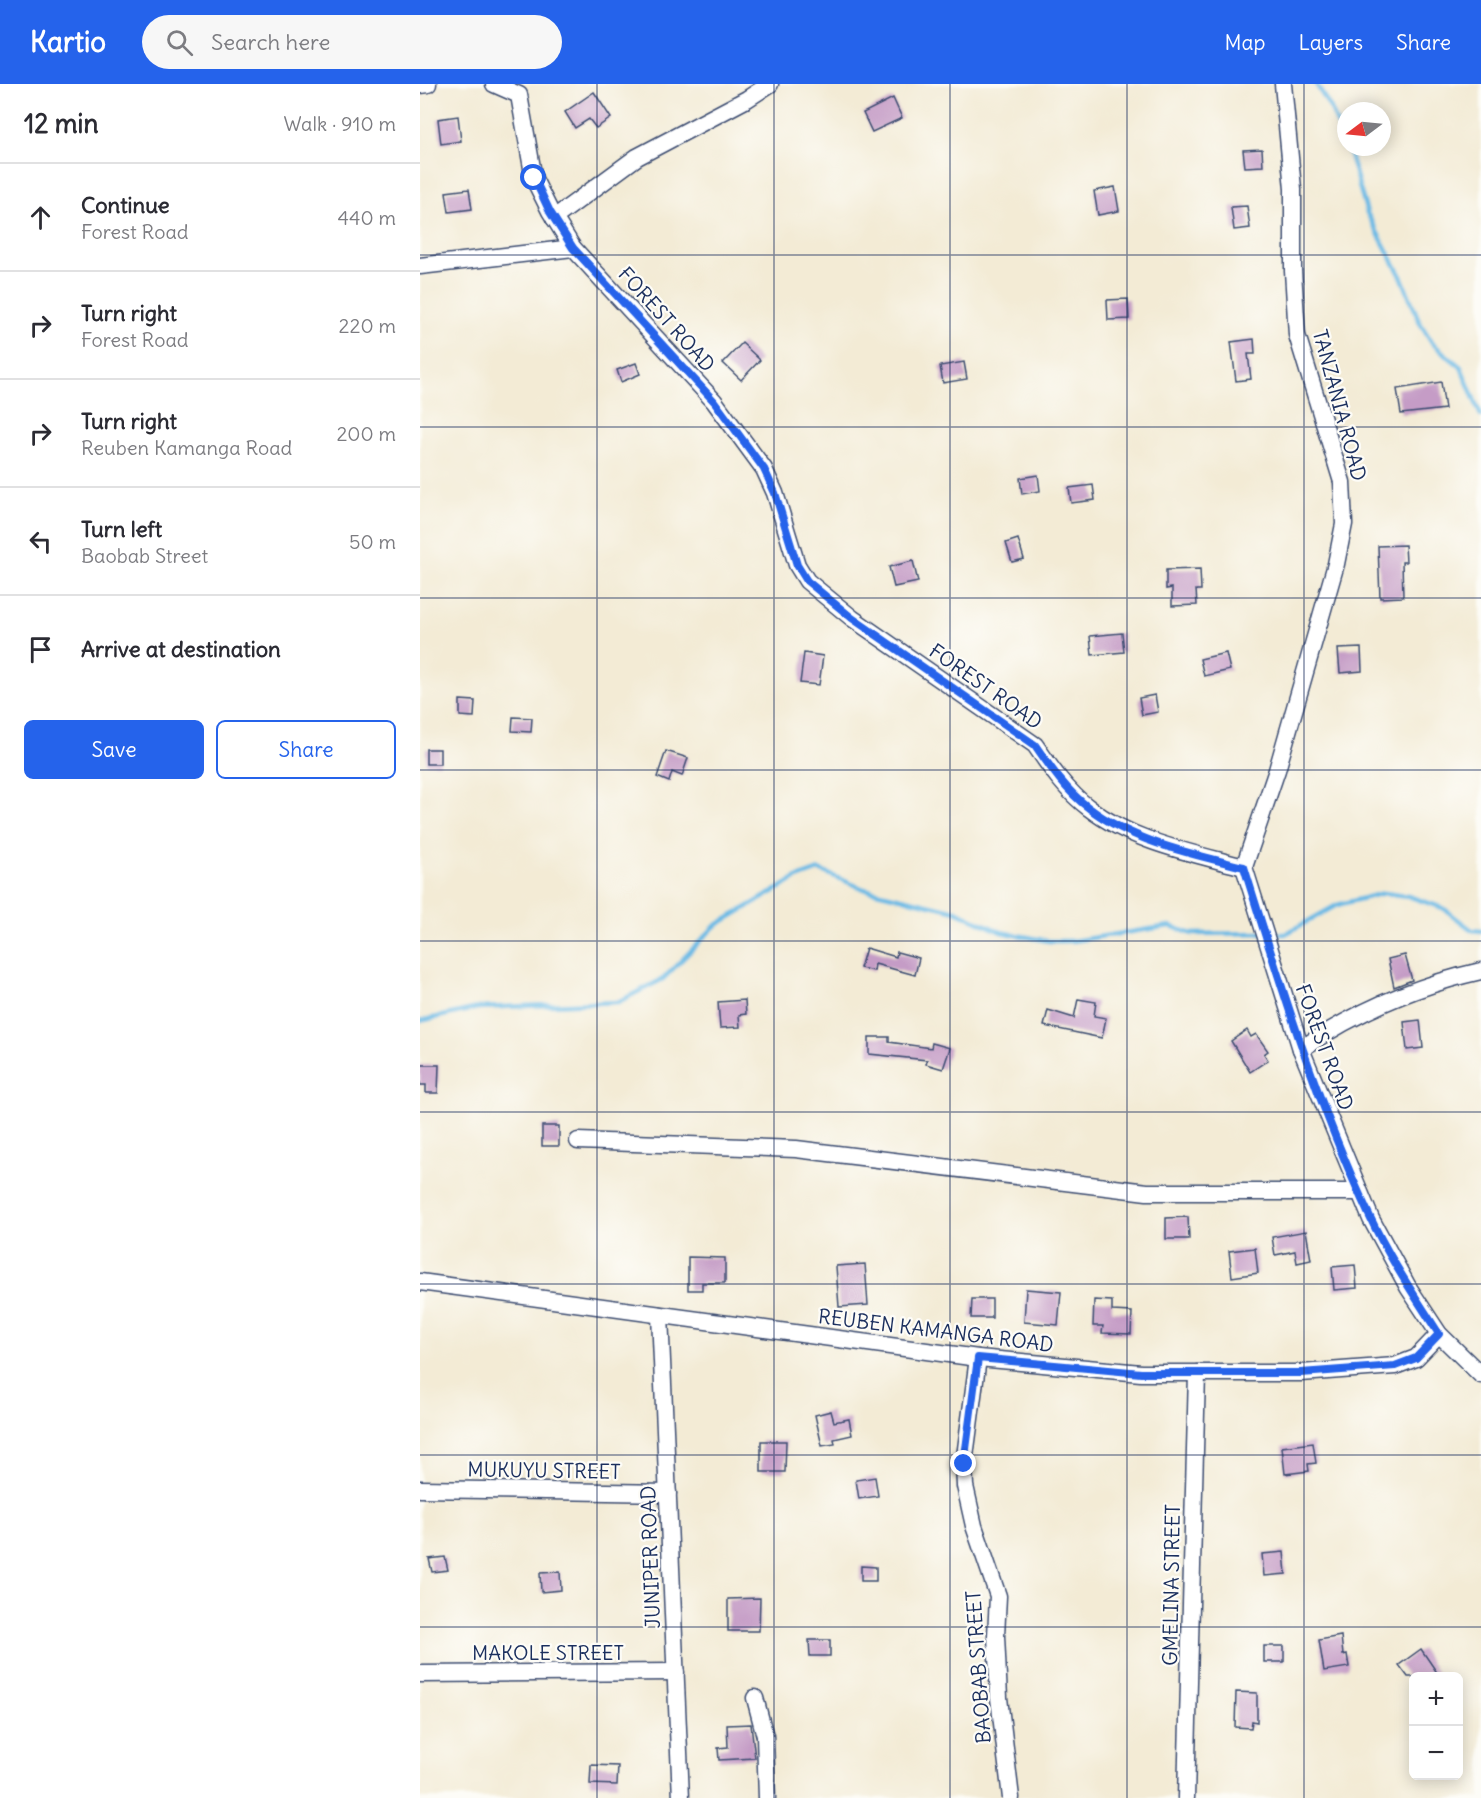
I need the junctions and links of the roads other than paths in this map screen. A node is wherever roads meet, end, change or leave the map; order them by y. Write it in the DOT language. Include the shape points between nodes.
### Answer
graph roads {
  1 [pos="428,84"];
  2 [pos="494,84"];
  3 [pos="770,84"];
  4 [pos="1283,84"];
  5 [pos="420,85"];
  6 [pos="554,218"];
  7 [pos="573,248"];
  8 [pos="420,266"];
  9 [pos="1244,867"];
  10 [pos="1481,971"];
  11 [pos="1301,1049"];
  12 [pos="578,1141"];
  13 [pos="1359,1192"];
  14 [pos="420,1281"];
  15 [pos="660,1315"];
  16 [pos="1439,1334"];
  17 [pos="978,1358"];
  18 [pos="1197,1373"];
  19 [pos="1481,1375"];
  20 [pos="420,1488"];
  21 [pos="668,1493"];
  22 [pos="676,1672"];
  23 [pos="420,1674"];
  24 [pos="755,1698"];
  25 [pos="681,1798"];
  26 [pos="767,1798"];
  27 [pos="1011,1798"];
  28 [pos="1186,1798"];
  1 -- 5 [label="street"];
  2 -- 6 [label="street, FOREST ROAD" via="519,95 534,178"];
  3 -- 6 [label="street" via="637,157"];
  4 -- 9 [label="street, TANZANIA ROAD" via="1293,189 1297,335 1342,482 1344,524 1277,770"];
  6 -- 7 [label="street, FOREST ROAD"];
  7 -- 8 [label="street"];
  7 -- 9 [label="street, FOREST ROAD" via="714,401 764,469 797,565 816,589 1035,745 1054,772 1089,808 1169,848"];
  9 -- 11 [label="street, FOREST ROAD"];
  10 -- 11 [label="street" via="1439,981 1388,1001 1342,1022"];
  11 -- 13 [label="street, FOREST ROAD"];
  12 -- 13 [label="street" via="795,1149 1147,1192"];
  13 -- 16 [label="street, FOREST ROAD" via="1408,1287"];
  14 -- 15 [label="street, REUBEN KAMANGA ROAD"];
  15 -- 17 [label="street, REUBEN KAMANGA ROAD"];
  15 -- 21 [label="street, JUNIPER ROAD"];
  16 -- 18 [label="street, REUBEN KAMANGA ROAD" via="1416,1358 1395,1366 1301,1373"];
  16 -- 19 [label="street, FOREST ROAD"];
  17 -- 18 [label="street, REUBEN KAMANGA ROAD" via="1141,1373"];
  17 -- 27 [label="street, BAOBAB STREET" via="964,1464 965,1486 998,1596 999,1698"];
  18 -- 28 [label="street, GMELINA STREET"];
  20 -- 21 [label="street, MUKUYU STREET"];
  21 -- 22 [label="street, JUNIPER ROAD"];
  22 -- 23 [label="street, MAKOLE STREET"];
  22 -- 25 [label="street, JUNIPER ROAD"];
  24 -- 26 [label="street" via="765,1736"];
}
